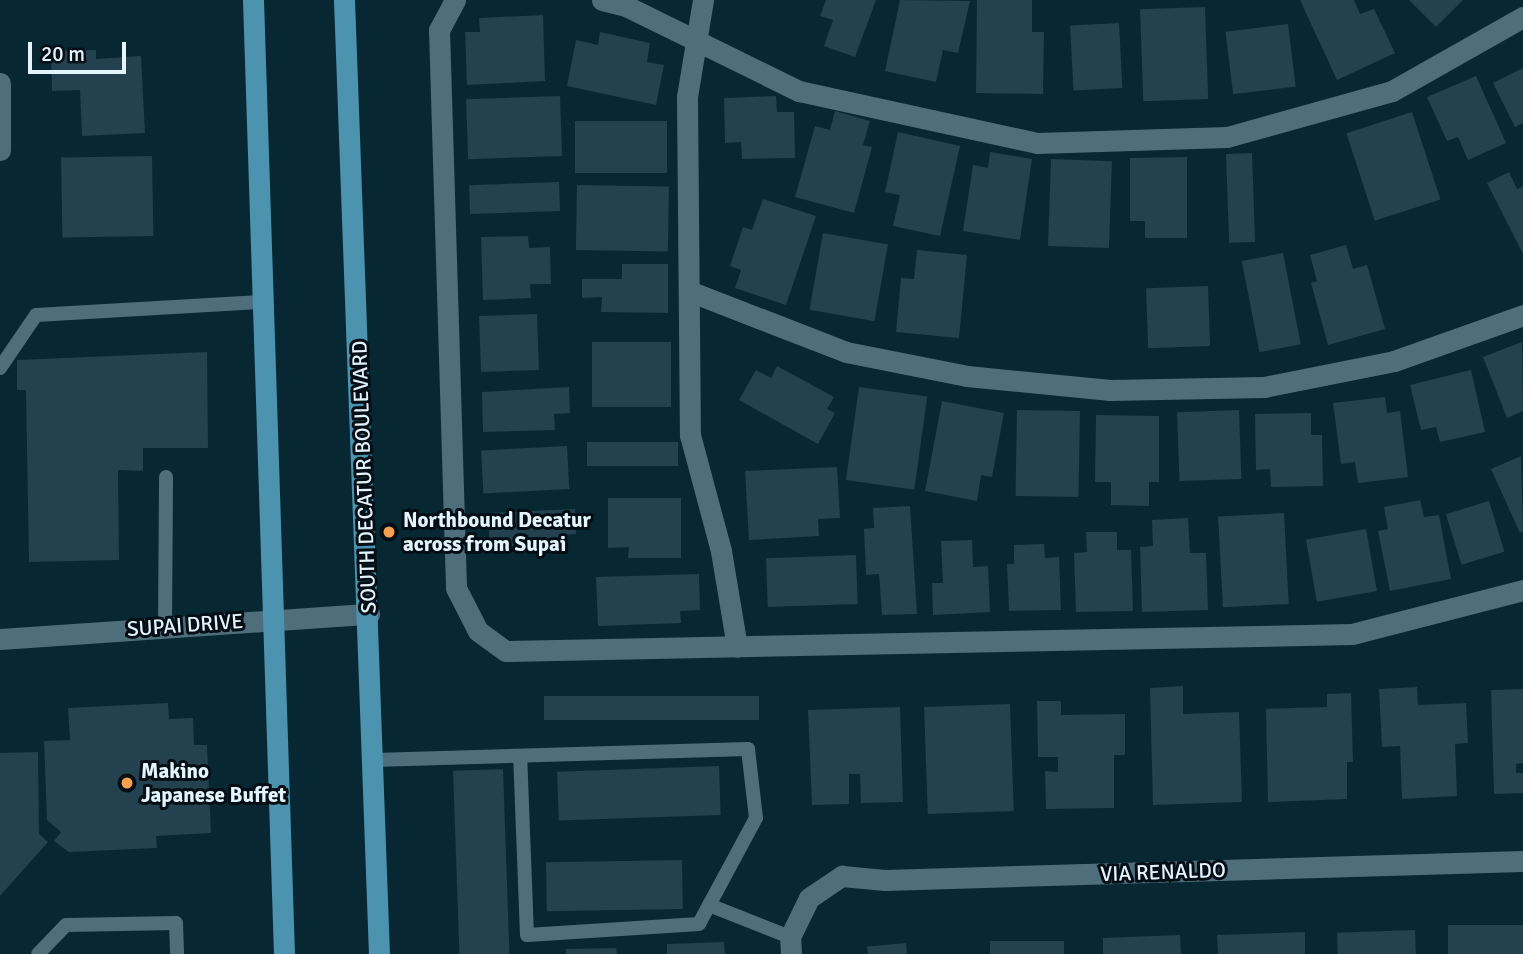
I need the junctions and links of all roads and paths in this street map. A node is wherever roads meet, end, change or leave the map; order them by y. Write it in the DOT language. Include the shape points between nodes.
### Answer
graph roads {
  1 [pos="254,0"];
  2 [pos="344,0"];
  3 [pos="454,0"];
  4 [pos="602,0"];
  5 [pos="703,0"];
  6 [pos="1523,17"];
  7 [pos="696,42"];
  8 [pos="0,83"];
  9 [pos="0,150"];
  10 [pos="689,291"];
  11 [pos="261,302"];
  12 [pos="1523,315"];
  13 [pos="0,368"];
  14 [pos="166,477"];
  15 [pos="1523,590"];
  16 [pos="369,614"];
  17 [pos="272,619"];
  18 [pos="164,625"];
  19 [pos="0,639"];
  20 [pos="737,647"];
  21 [pos="520,756"];
  22 [pos="374,760"];
  23 [pos="1523,860"];
  24 [pos="709,905"];
  25 [pos="790,946"];
  26 [pos="38,954"];
  27 [pos="177,954"];
  28 [pos="284,954"];
  29 [pos="379,954"];
  1 -- 11 [label="main road"];
  2 -- 16 [label="main road, SOUTH DECATUR BOULEVARD"];
  3 -- 20 [label="street" via="439,30 456,588 478,631 506,651"];
  4 -- 7 [label="street" via="626,6"];
  5 -- 7 [label="street"];
  6 -- 7 [label="street" via="1392,91 1227,137 1050,143 799,91"];
  7 -- 10 [label="street" via="687,97"];
  8 -- 9 [label="street"];
  10 -- 12 [label="street" via="846,352 967,376 1110,390 1264,387 1394,361"];
  10 -- 20 [label="street" via="690,435 721,551"];
  11 -- 13 [label="lane" via="36,315"];
  11 -- 17 [label="main road"];
  14 -- 18 [label="lane"];
  15 -- 20 [label="street" via="1352,634"];
  16 -- 17 [label="street, SUPAI DRIVE"];
  16 -- 22 [label="main road, SOUTH DECATUR BOULEVARD"];
  17 -- 18 [label="street, SUPAI DRIVE"];
  17 -- 28 [label="main road"];
  18 -- 19 [label="street, SUPAI DRIVE"];
  21 -- 22 [label="lane"];
  21 -- 24 [label="lane" via="527,935 699,924"];
  21 -- 24 [label="lane" via="748,749 756,818"];
  22 -- 29 [label="main road, SOUTH DECATUR BOULEVARD"];
  23 -- 25 [label="street, VIA RENALDO" via="885,880 842,876 809,898"];
  24 -- 25 [label="lane"];
  26 -- 27 [label="lane" via="66,925 176,923"];
}
